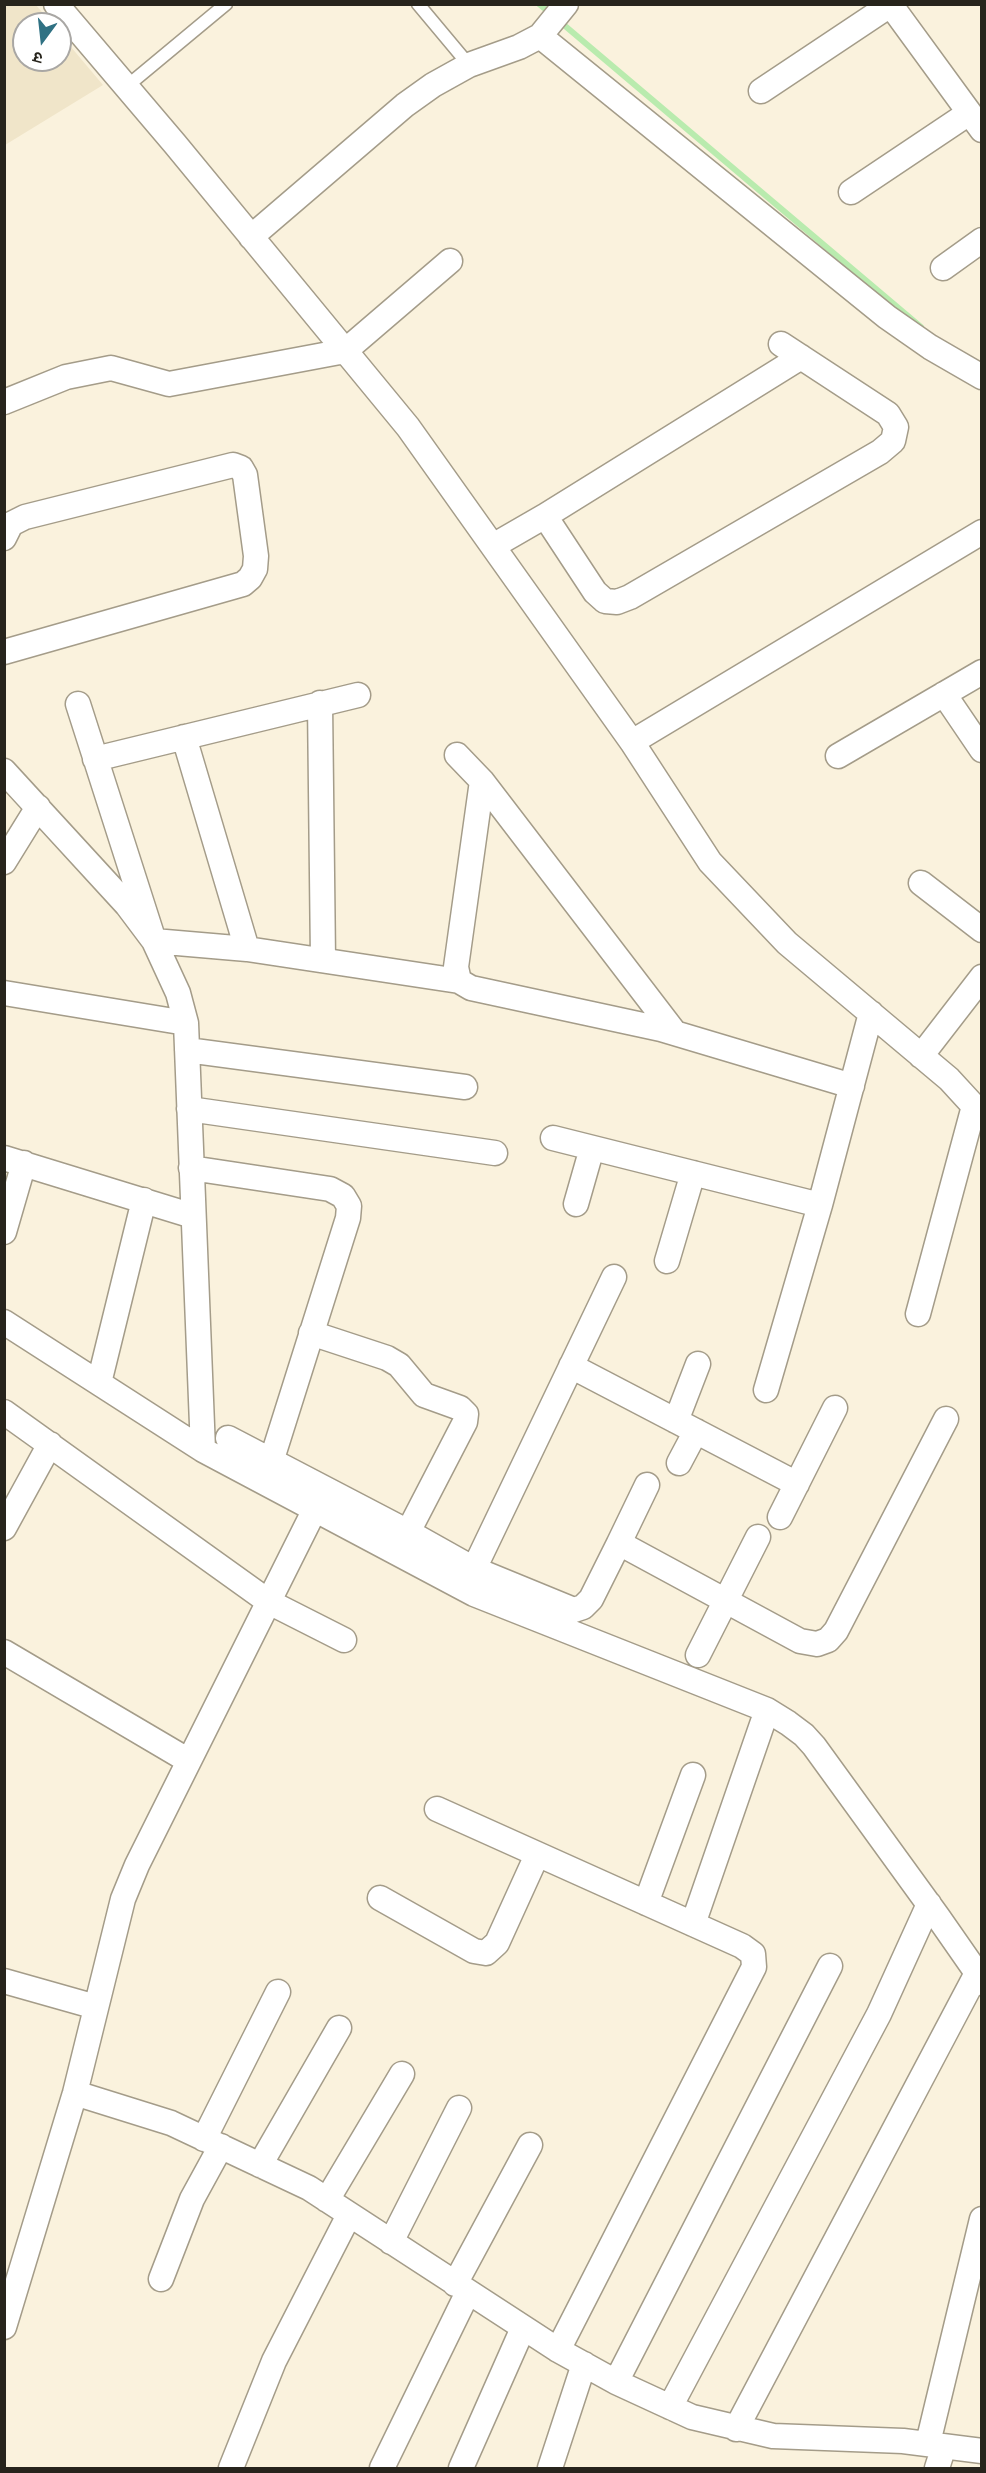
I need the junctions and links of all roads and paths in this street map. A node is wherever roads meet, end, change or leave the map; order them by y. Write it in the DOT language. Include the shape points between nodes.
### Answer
graph roads {
  1 [pos="56,4"];
  2 [pos="226,4"];
  3 [pos="418,4"];
  4 [pos="566,4"];
  5 [pos="890,5"];
  6 [pos="544,31"];
  7 [pos="469,65"];
  8 [pos="126,87"];
  9 [pos="761,91"];
  10 [pos="975,121"];
  11 [pos="851,192"];
  12 [pos="251,237"];
  13 [pos="981,240"];
  14 [pos="450,261"];
  15 [pos="943,268"];
  16 [pos="781,344"];
  17 [pos="345,351"];
  18 [pos="801,357"];
  19 [pos="981,377"];
  20 [pos="4,402"];
  21 [pos="545,516"];
  22 [pos="981,532"];
  23 [pos="4,538"];
  24 [pos="493,546"];
  25 [pos="4,652"];
  26 [pos="981,672"];
  27 [pos="944,694"];
  28 [pos="358,695"];
  29 [pos="320,703"];
  30 [pos="78,704"];
  31 [pos="184,737"];
  32 [pos="632,742"];
  33 [pos="981,750"];
  34 [pos="457,755"];
  35 [pos="838,756"];
  36 [pos="95,759"];
  37 [pos="4,771"];
  38 [pos="482,782"];
  39 [pos="38,807"];
  40 [pos="4,862"];
  41 [pos="921,883"];
  42 [pos="981,930"];
  43 [pos="154,941"];
  44 [pos="247,949"];
  45 [pos="323,960"];
  46 [pos="981,977"];
  47 [pos="459,981"];
  48 [pos="4,993"];
  49 [pos="871,1013"];
  50 [pos="186,1023"];
  51 [pos="675,1033"];
  52 [pos="187,1050"];
  53 [pos="921,1056"];
  54 [pos="852,1086"];
  55 [pos="465,1088"];
  56 [pos="189,1109"];
  57 [pos="978,1111"];
  58 [pos="553,1138"];
  59 [pos="592,1148"];
  60 [pos="495,1153"];
  61 [pos="14,1160"];
  62 [pos="192,1168"];
  63 [pos="693,1173"];
  64 [pos="144,1200"];
  65 [pos="576,1204"];
  66 [pos="820,1205"];
  67 [pos="194,1216"];
  68 [pos="4,1232"];
  69 [pos="667,1261"];
  70 [pos="614,1277"];
  71 [pos="918,1314"];
  72 [pos="4,1322"];
  73 [pos="311,1333"];
  74 [pos="698,1364"];
  75 [pos="571,1366"];
  76 [pos="99,1383"];
  77 [pos="766,1390"];
  78 [pos="835,1408"];
  79 [pos="4,1412"];
  80 [pos="946,1419"];
  81 [pos="686,1426"];
  82 [pos="228,1438"];
  83 [pos="50,1444"];
  84 [pos="203,1450"];
  85 [pos="271,1462"];
  86 [pos="679,1463"];
  87 [pos="797,1484"];
  88 [pos="647,1485"];
  89 [pos="320,1500"];
  90 [pos="780,1517"];
  91 [pos="4,1528"];
  92 [pos="408,1532"];
  93 [pos="758,1537"];
  94 [pos="619,1543"];
  95 [pos="474,1569"];
  96 [pos="726,1600"];
  97 [pos="269,1602"];
  98 [pos="344,1640"];
  99 [pos="4,1652"];
  100 [pos="698,1655"];
  101 [pos="767,1710"];
  102 [pos="189,1761"];
  103 [pos="693,1774"];
  104 [pos="437,1809"];
  105 [pos="537,1855"];
  106 [pos="380,1898"];
  107 [pos="646,1903"];
  108 [pos="929,1904"];
  109 [pos="693,1924"];
  110 [pos="831,1966"];
  111 [pos="979,1978"];
  112 [pos="4,1981"];
  113 [pos="278,1992"];
  114 [pos="96,2007"];
  115 [pos="339,2028"];
  116 [pos="402,2074"];
  117 [pos="75,2093"];
  118 [pos="459,2108"];
  119 [pos="212,2143"];
  120 [pos="530,2145"];
  121 [pos="260,2165"];
  122 [pos="327,2200"];
  123 [pos="349,2215"];
  124 [pos="981,2218"];
  125 [pos="391,2242"];
  126 [pos="161,2279"];
  127 [pos="462,2288"];
  128 [pos="4,2327"];
  129 [pos="523,2328"];
  130 [pos="558,2350"];
  131 [pos="584,2364"];
  132 [pos="616,2382"];
  133 [pos="670,2407"];
  134 [pos="736,2429"];
  135 [pos="981,2451"];
  136 [pos="936,2452"];
  137 [pos="231,2469"];
  138 [pos="382,2469"];
  139 [pos="461,2469"];
  140 [pos="550,2469"];
  1 -- 8 [label="street"];
  2 -- 8 [label="lane"];
  3 -- 7 [label="lane"];
  4 -- 6 [label="street"];
  5 -- 9 [label="street"];
  5 -- 10 [label="street"];
  6 -- 7 [label="street" via="519,47"];
  6 -- 19 [label="street" via="887,317"];
  7 -- 12 [label="street" via="405,105"];
  8 -- 12 [label="street"];
  10 -- 11 [label="street"];
  12 -- 17 [label="street"];
  13 -- 15 [label="street"];
  14 -- 17 [label="street"];
  16 -- 18 [label="street"];
  17 -- 20 [label="street" via="169,384 111,368 66,377"];
  17 -- 24 [label="street" via="408,427"];
  18 -- 21 [label="street"];
  18 -- 21 [label="street" via="888,414 896,427 893,441 617,602 605,601 595,592"];
  21 -- 24 [label="street"];
  22 -- 32 [label="street"];
  23 -- 25 [label="street" via="11,524 25,517 233,465 242,468 245,475 256,556 255,569 243,584"];
  24 -- 32 [label="street"];
  26 -- 27 [label="street"];
  27 -- 33 [label="street"];
  27 -- 35 [label="street"];
  28 -- 29 [label="street"];
  29 -- 31 [label="street"];
  29 -- 45 [label="street"];
  30 -- 36 [label="street"];
  31 -- 36 [label="street"];
  31 -- 44 [label="street"];
  32 -- 49 [label="street" via="710,862 787,943"];
  34 -- 38 [label="street"];
  36 -- 43 [label="street"];
  37 -- 39 [label="street"];
  38 -- 47 [label="street" via="456,967"];
  38 -- 51 [label="street"];
  39 -- 40 [label="street"];
  39 -- 43 [label="street" via="127,905"];
  41 -- 42 [label="street"];
  43 -- 44 [label="street"];
  43 -- 50 [label="street" via="178,993"];
  44 -- 45 [label="street"];
  45 -- 47 [label="street"];
  46 -- 53 [label="street"];
  47 -- 51 [label="street" via="471,988"];
  48 -- 50 [label="street"];
  49 -- 53 [label="street"];
  49 -- 54 [label="street"];
  50 -- 52 [label="street"];
  51 -- 54 [label="street"];
  52 -- 55 [label="street"];
  52 -- 56 [label="street"];
  53 -- 57 [label="street"];
  54 -- 66 [label="street"];
  56 -- 60 [label="street"];
  56 -- 62 [label="street"];
  57 -- 71 [label="street"];
  58 -- 59 [label="street"];
  59 -- 63 [label="street"];
  59 -- 65 [label="street"];
  61 -- 64 [label="street"];
  61 -- 68 [label="street"];
  62 -- 67 [label="street"];
  62 -- 73 [label="street" via="330,1189 343,1196 349,1206 348,1218"];
  63 -- 66 [label="street"];
  63 -- 69 [label="street"];
  64 -- 67 [label="street"];
  64 -- 76 [label="street"];
  66 -- 77 [label="street"];
  67 -- 84 [label="street"];
  70 -- 75 [label="street"];
  72 -- 76 [label="street"];
  73 -- 85 [label="street"];
  73 -- 92 [label="street" via="387,1358 399,1365 424,1395 466,1414"];
  74 -- 81 [label="street"];
  75 -- 81 [label="street"];
  75 -- 95 [label="street"];
  76 -- 84 [label="street"];
  78 -- 87 [label="street"];
  79 -- 83 [label="street"];
  80 -- 96 [label="street" via="828,1640 817,1644 800,1641"];
  81 -- 86 [label="street"];
  81 -- 87 [label="street"];
  82 -- 85 [label="street"];
  83 -- 91 [label="street"];
  83 -- 97 [label="street"];
  84 -- 89 [label="street"];
  85 -- 89 [label="street"];
  87 -- 90 [label="street"];
  88 -- 94 [label="street"];
  89 -- 92 [label="street"];
  89 -- 97 [label="street"];
  89 -- 101 [label="street" via="474,1594"];
  92 -- 95 [label="street"];
  93 -- 96 [label="street"];
  94 -- 95 [label="street" via="591,1599 574,1610"];
  94 -- 96 [label="street"];
  96 -- 100 [label="street"];
  97 -- 98 [label="street"];
  97 -- 102 [label="street"];
  99 -- 102 [label="street"];
  101 -- 108 [label="street" via="814,1746"];
  101 -- 109 [label="street"];
  102 -- 114 [label="street" via="123,1899"];
  103 -- 107 [label="street"];
  104 -- 105 [label="street"];
  105 -- 106 [label="street" via="497,1943 486,1953 474,1951"];
  105 -- 107 [label="street"];
  107 -- 109 [label="street"];
  108 -- 111 [label="street"];
  108 -- 133 [label="street" via="879,2014"];
  109 -- 130 [label="street" via="742,1946 753,1954 754,1967"];
  110 -- 132 [label="street"];
  111 -- 134 [label="street"];
  112 -- 114 [label="street"];
  113 -- 119 [label="street"];
  114 -- 117 [label="street"];
  115 -- 121 [label="street"];
  116 -- 122 [label="street"];
  117 -- 119 [label="street" via="171,2123"];
  117 -- 128 [label="street"];
  118 -- 125 [label="street"];
  119 -- 121 [label="street"];
  119 -- 126 [label="street"];
  120 -- 127 [label="street"];
  121 -- 122 [label="street"];
  122 -- 123 [label="street"];
  123 -- 125 [label="street"];
  123 -- 137 [label="street" via="274,2361"];
  124 -- 136 [label="street"];
  125 -- 127 [label="street"];
  127 -- 129 [label="street"];
  127 -- 138 [label="street"];
  129 -- 130 [label="street"];
  129 -- 139 [label="street"];
  130 -- 131 [label="street"];
  131 -- 132 [label="street"];
  131 -- 140 [label="street"];
  132 -- 133 [label="street"];
  133 -- 134 [label="street"];
  134 -- 136 [label="street"];
  135 -- 136 [label="street"];
}
